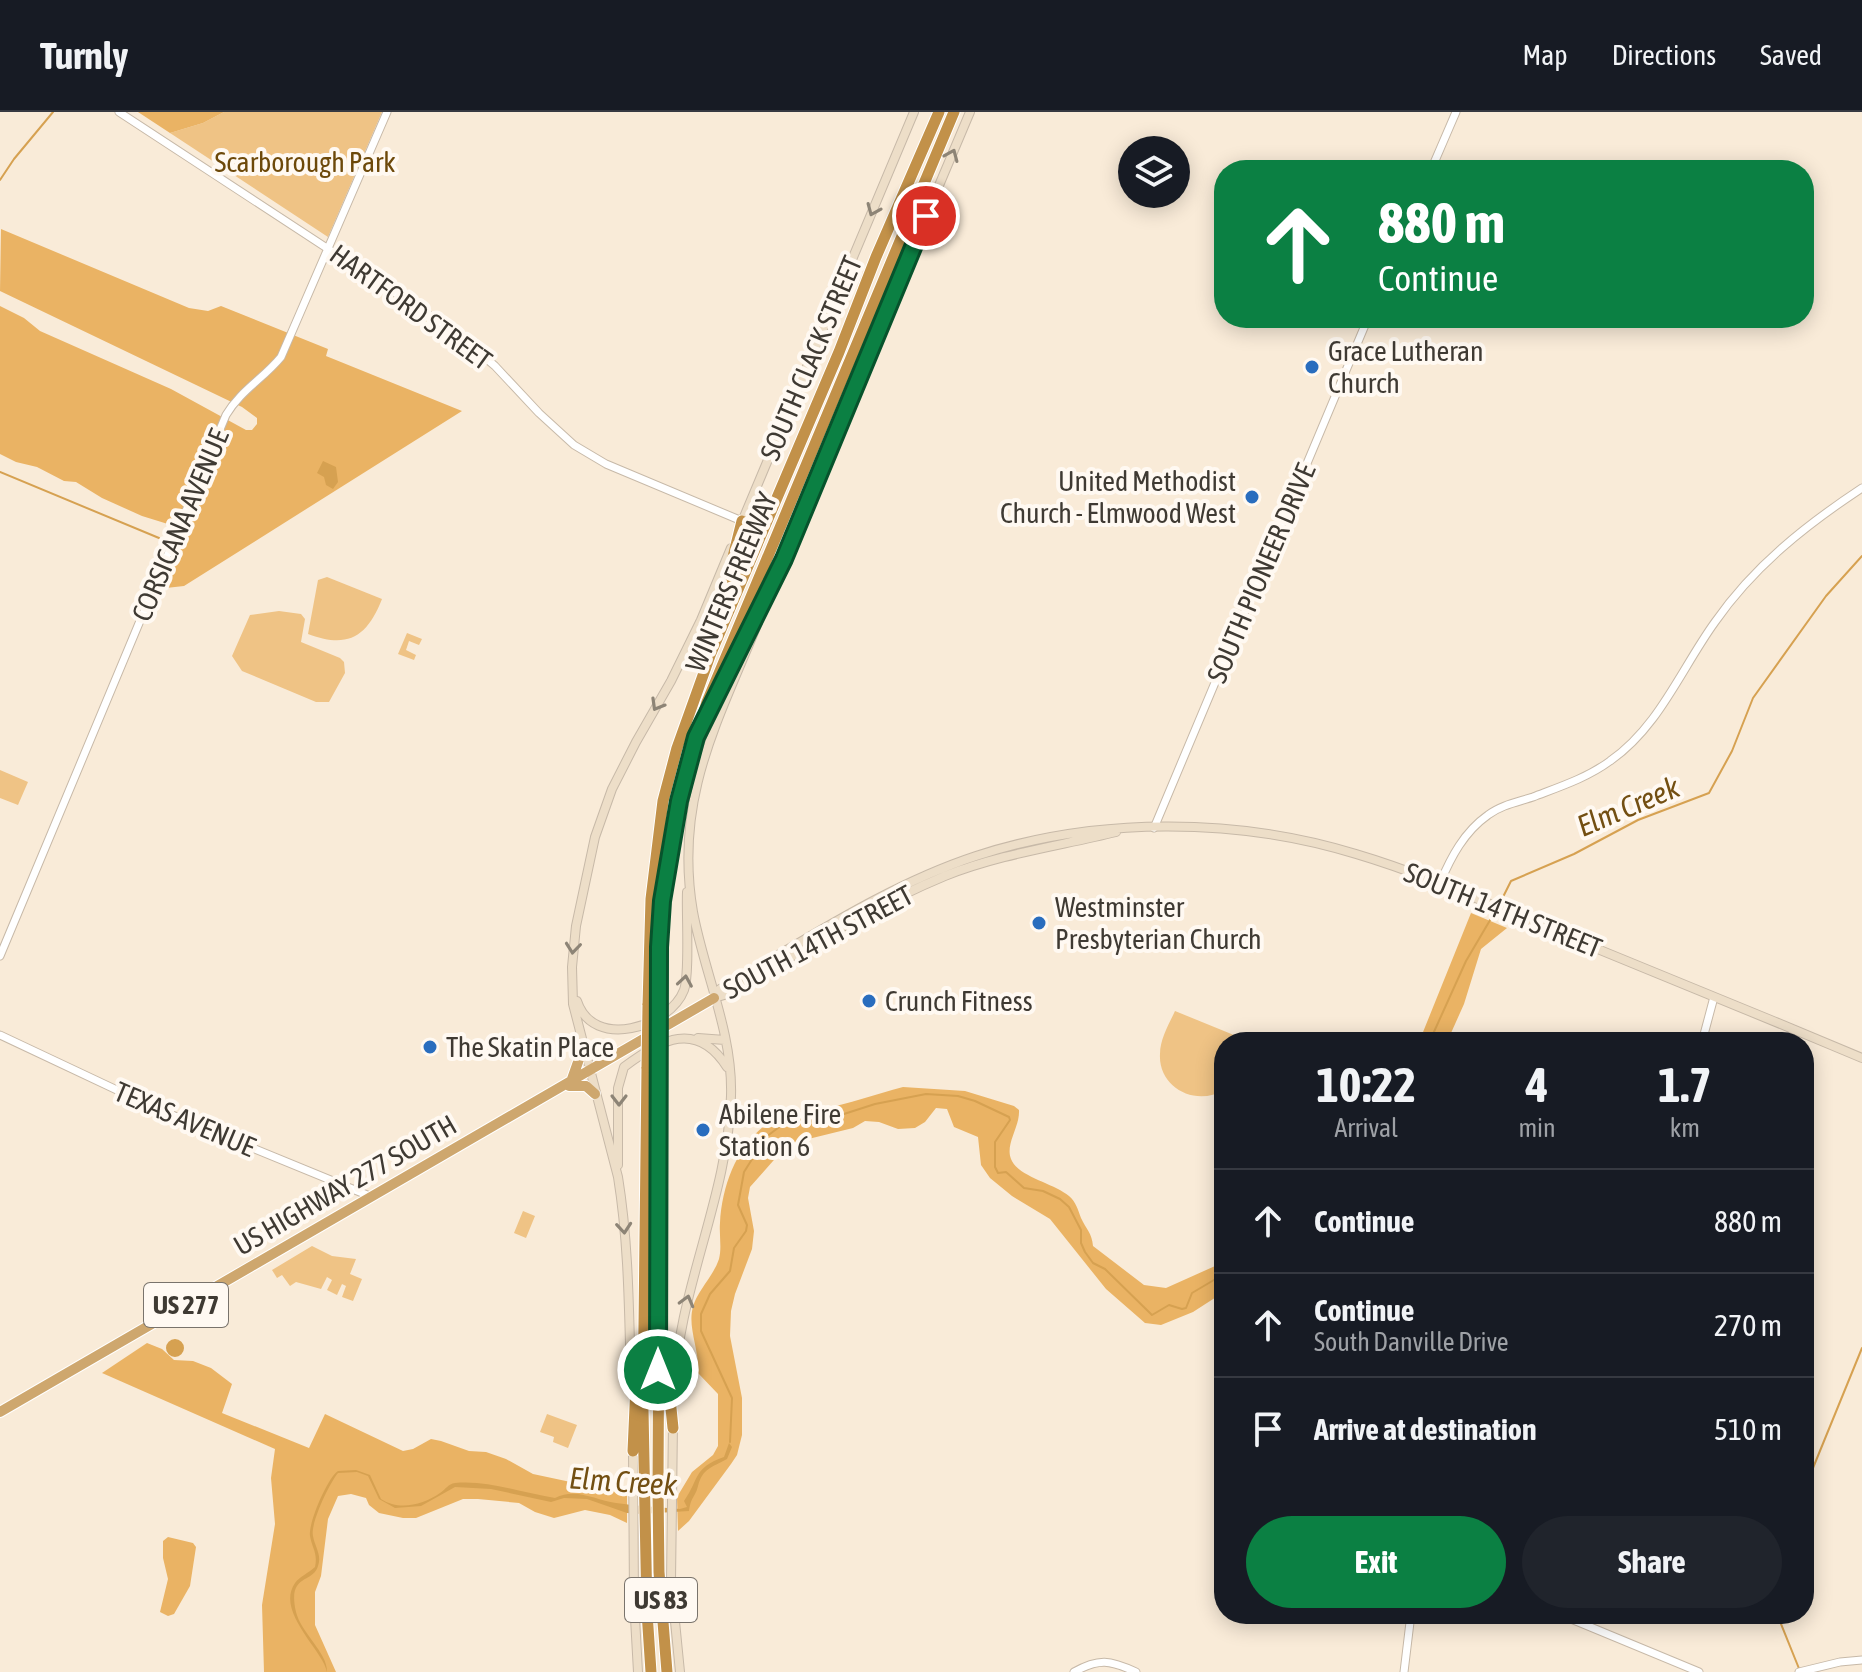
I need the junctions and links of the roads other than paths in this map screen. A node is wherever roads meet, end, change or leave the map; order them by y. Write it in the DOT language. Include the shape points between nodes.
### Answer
graph roads {
  1 [pos="119,112"];
  2 [pos="387,112"];
  3 [pos="914,112"];
  4 [pos="939,112"];
  5 [pos="970,112"];
  6 [pos="1456,112"];
  7 [pos="954,114"];
  8 [pos="1435,160"];
  9 [pos="329,248"];
  10 [pos="889,304"];
  11 [pos="1364,328"];
  12 [pos="1862,488"];
  13 [pos="742,521"];
  14 [pos="784,559"];
  15 [pos="690,706"];
  16 [pos="696,737"];
  17 [pos="1154,828"];
  18 [pos="1099,832"];
  19 [pos="687,871"];
  20 [pos="1440,883"];
  21 [pos="0,956"];
  22 [pos="708,972"];
  23 [pos="734,982"];
  24 [pos="572,985"];
  25 [pos="731,993"];
  26 [pos="1714,997"];
  27 [pos="714,998"];
  28 [pos="720,1021"];
  29 [pos="1705,1032"];
  30 [pos="1799,1032"];
  31 [pos="0,1035"];
  32 [pos="697,1038"];
  33 [pos="1814,1038"];
  34 [pos="725,1040"];
  35 [pos="583,1048"];
  36 [pos="1862,1058"];
  37 [pos="589,1070"];
  38 [pos="730,1071"];
  39 [pos="567,1084"];
  40 [pos="595,1094"];
  41 [pos="618,1177"];
  42 [pos="372,1197"];
  43 [pos="657,1205"];
  44 [pos="644,1235"];
  45 [pos="0,1412"];
  46 [pos="673,1428"];
  47 [pos="633,1451"];
  48 [pos="646,1490"];
  49 [pos="646,1529"];
  50 [pos="1410,1624"];
  51 [pos="1583,1624"];
  52 [pos="1862,1660"];
  53 [pos="1802,1671"];
  54 [pos="638,1672"];
  55 [pos="651,1672"];
  56 [pos="667,1672"];
  57 [pos="680,1672"];
  58 [pos="1074,1672"];
  59 [pos="1136,1672"];
  60 [pos="1404,1672"];
  61 [pos="1699,1672"];
  1 -- 9 [label="street, HARTFORD STREET"];
  2 -- 9 [label="street, CORSICANA AVENUE"];
  3 -- 13 [label="main road, SOUTH CLACK STREET, one-way"];
  4 -- 15 [label="highway, WINTERS FREEWAY / US 83"];
  10 -- 5 [label="main road, one-way"];
  6 -- 8 [label="street"];
  7 -- 10 [label="highway"];
  7 -- 16 [label="highway, WINTERS FREEWAY / US 83" via="721,664"];
  9 -- 13 [label="street, HARTFORD STREET" via="465,339 574,445 606,464"];
  9 -- 21 [label="street, CORSICANA AVENUE" via="281,357 226,415"];
  10 -- 14 [label="main road"];
  11 -- 17 [label="street, SOUTH PIONEER DRIVE"];
  12 -- 20 [label="street" via="1791,539 1752,575 1640,735 1580,779 1489,814 1458,847"];
  13 -- 15 [label="highway"];
  13 -- 24 [label="main road, SOUTH CLACK STREET, one-way" via="696,631 605,807 585,876"];
  14 -- 16 [label="highway"];
  14 -- 19 [label="main road" via="703,757 692,803"];
  15 -- 44 [label="highway, WINTERS FREEWAY / US 83, bridge" via="663,801 651,899"];
  16 -- 43 [label="highway, WINTERS FREEWAY / US 83, bridge" via="662,901"];
  17 -- 18 [label="main road, SOUTH 14TH STREET"];
  17 -- 20 [label="main road, SOUTH 14TH STREET" via="1297,839"];
  18 -- 23 [label="main road, SOUTH 14TH STREET" via="1010,846 949,866 880,897"];
  18 -- 25 [label="main road, SOUTH 14TH STREET" via="945,876"];
  19 -- 22 [label="main road"];
  24 -- 19 [label="main road, one-way" via="586,1017 612,1031 633,1029 669,1011 686,987"];
  20 -- 26 [label="main road, SOUTH 14TH STREET"];
  22 -- 23 [label="main road" via="718,981"];
  22 -- 27 [label="main road"];
  23 -- 27 [label="main road, SOUTH 14TH STREET"];
  24 -- 35 [label="main road, SOUTH CLACK STREET"];
  25 -- 27 [label="main road, SOUTH 14TH STREET"];
  25 -- 28 [label="main road"];
  26 -- 29 [label="street"];
  26 -- 30 [label="main road, SOUTH 14TH STREET"];
  27 -- 28 [label="main road"];
  27 -- 37 [label="highway, US HIGHWAY 277 SOUTH / US 277"];
  28 -- 34 [label="main road"];
  31 -- 42 [label="street, TEXAS AVENUE" via="155,1108"];
  32 -- 34 [label="main road"];
  32 -- 38 [label="main road" via="716,1051"];
  32 -- 41 [label="main road, one-way" via="671,1040 624,1067 618,1088"];
  33 -- 36 [label="main road, SOUTH 14TH STREET"];
  34 -- 38 [label="main road"];
  35 -- 37 [label="main road, SOUTH CLACK STREET"];
  35 -- 39 [label="highway"];
  37 -- 39 [label="highway, US HIGHWAY 277 SOUTH / US 277"];
  37 -- 40 [label="main road, SOUTH CLACK STREET"];
  46 -- 38 [label="main road, one-way" via="675,1361 719,1183"];
  39 -- 40 [label="highway" via="586,1086"];
  39 -- 42 [label="highway, US HIGHWAY 277 SOUTH / US 277"];
  40 -- 41 [label="main road, SOUTH CLACK STREET"];
  41 -- 47 [label="main road, SOUTH CLACK STREET, one-way" via="628,1277"];
  42 -- 45 [label="highway, US HIGHWAY 277 SOUTH / US 277"];
  43 -- 46 [label="highway"];
  43 -- 48 [label="highway, WINTERS FREEWAY / US 83"];
  44 -- 47 [label="highway"];
  44 -- 48 [label="highway, WINTERS FREEWAY / US 83"];
  46 -- 57 [label="main road" via="671,1581"];
  47 -- 48 [label="main road, SOUTH CLACK STREET"];
  48 -- 49 [label="highway, WINTERS FREEWAY / US 83"];
  48 -- 49 [label="main road, SOUTH CLACK STREET"];
  49 -- 54 [label="main road, SOUTH CLACK STREET"];
  49 -- 55 [label="highway, WINTERS FREEWAY / US 83"];
  49 -- 56 [label="highway, WINTERS FREEWAY / US 83" via="659,1572"];
  50 -- 60 [label="street"];
  51 -- 61 [label="street"];
  52 -- 53 [label="street"];
  58 -- 59 [label="street" via="1098,1661"];
}
